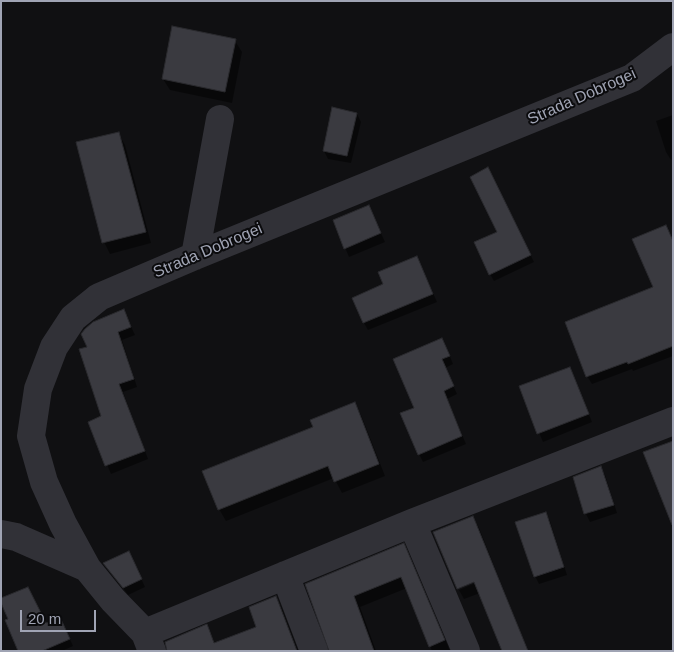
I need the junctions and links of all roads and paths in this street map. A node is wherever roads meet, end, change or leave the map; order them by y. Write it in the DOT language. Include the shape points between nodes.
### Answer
graph roads {
  1 [pos="673,47"];
  2 [pos="220,119"];
  3 [pos="195,256"];
  4 [pos="673,421"];
  5 [pos="412,524"];
  6 [pos="1,534"];
  7 [pos="87,568"];
  8 [pos="285,575"];
  9 [pos="149,642"];
  10 [pos="314,651"];
  11 [pos="466,651"];
  1 -- 3 [label="street, Strada Dobrogei" via="632,78"];
  2 -- 3 [label="street"];
  3 -- 7 [label="street, Strada Dobrogei" via="99,297 73,318 54,348 38,389 30,436 44,482"];
  4 -- 5 [label="street, Strada Dobrogei"];
  5 -- 8 [label="street, Strada Dobrogei"];
  5 -- 11 [label="street"];
  6 -- 7 [label="street"];
  7 -- 9 [label="street, Strada Dobrogei"];
  8 -- 9 [label="street, Strada Dobrogei"];
  8 -- 10 [label="street"];
}
